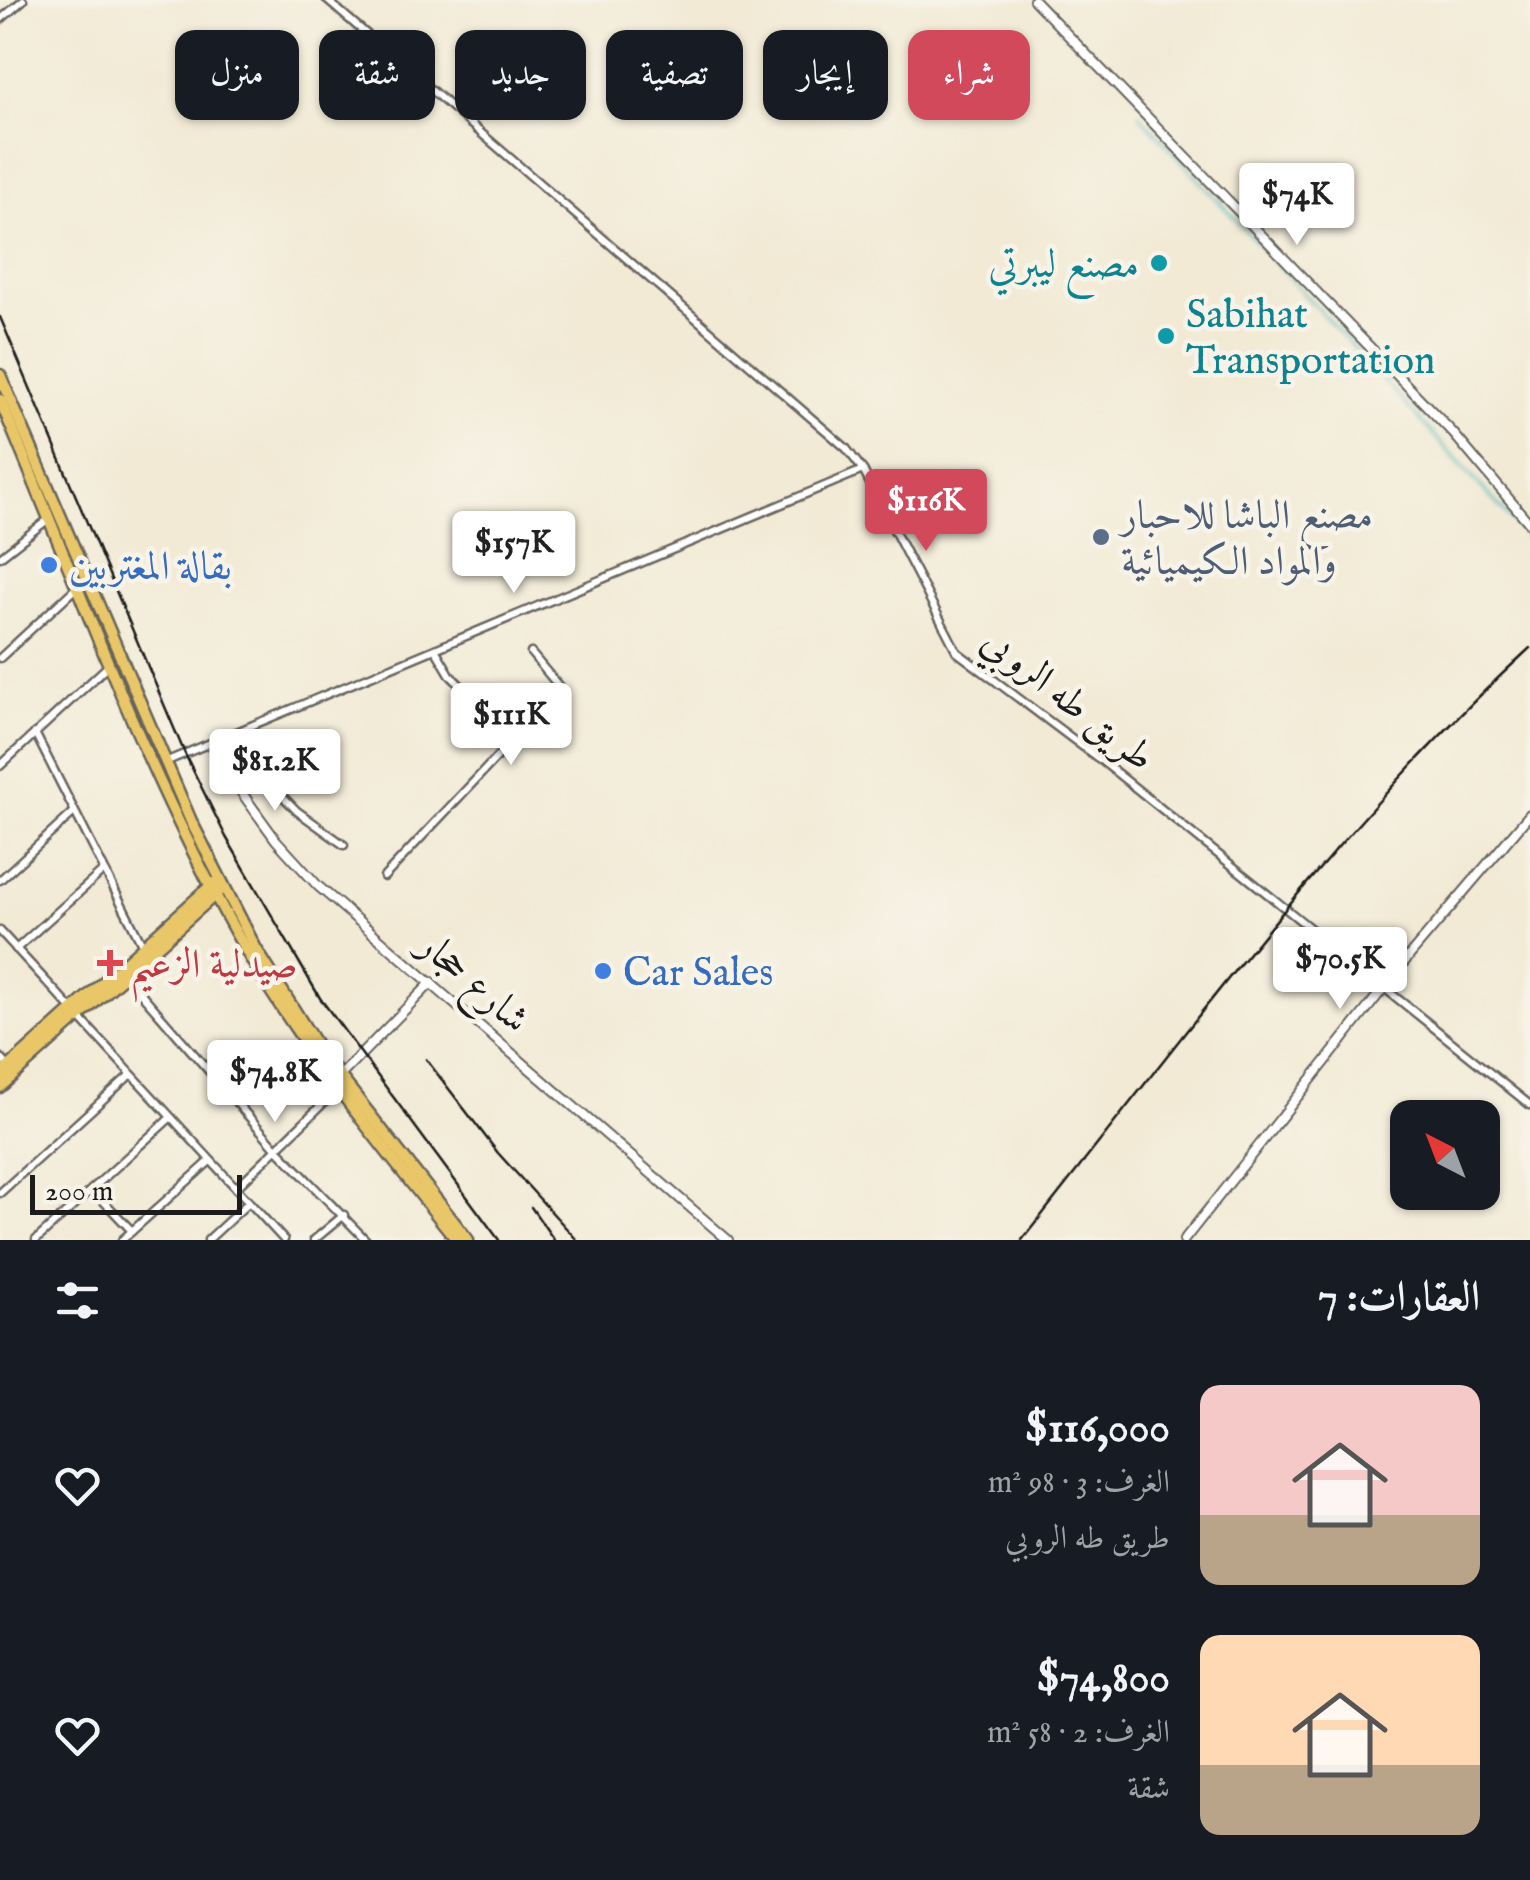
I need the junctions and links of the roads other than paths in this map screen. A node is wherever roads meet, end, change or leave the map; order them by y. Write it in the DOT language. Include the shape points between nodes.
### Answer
graph roads {
  1 [pos="23,0"];
  2 [pos="327,0"];
  3 [pos="1034,0"];
  4 [pos="0,20"];
  5 [pos="0,374"];
  6 [pos="0,400"];
  7 [pos="864,470"];
  8 [pos="50,518"];
  9 [pos="1530,524"];
  10 [pos="0,557"];
  11 [pos="79,585"];
  12 [pos="435,649"];
  13 [pos="531,652"];
  14 [pos="0,658"];
  15 [pos="111,662"];
  16 [pos="481,706"];
  17 [pos="35,734"];
  18 [pos="220,739"];
  19 [pos="225,752"];
  20 [pos="165,762"];
  21 [pos="0,766"];
  22 [pos="72,814"];
  23 [pos="1530,814"];
  24 [pos="344,845"];
  25 [pos="103,871"];
  26 [pos="384,876"];
  27 [pos="0,880"];
  28 [pos="218,886"];
  29 [pos="0,931"];
  30 [pos="144,947"];
  31 [pos="16,949"];
  32 [pos="124,975"];
  33 [pos="432,982"];
  34 [pos="1384,987"];
  35 [pos="75,1014"];
  36 [pos="3,1066"];
  37 [pos="130,1075"];
  38 [pos="339,1083"];
  39 [pos="0,1087"];
  40 [pos="1530,1106"];
  41 [pos="170,1118"];
  42 [pos="276,1149"];
  43 [pos="210,1161"];
  44 [pos="236,1188"];
  45 [pos="92,1189"];
  46 [pos="0,1193"];
  47 [pos="249,1202"];
  48 [pos="344,1214"];
  49 [pos="132,1232"];
  50 [pos="454,1239"];
  51 [pos="36,1240"];
  52 [pos="122,1240"];
  53 [pos="208,1240"];
  54 [pos="284,1240"];
  55 [pos="314,1240"];
  56 [pos="366,1240"];
  57 [pos="468,1240"];
  58 [pos="728,1240"];
  59 [pos="1184,1240"];
  1 -- 4 [label="street"];
  2 -- 7 [label="street, طريق طه الروبي" via="812,417"];
  3 -- 9 [label="street" via="1453,433"];
  5 -- 20 [label="main road"];
  6 -- 8 [label="main road"];
  7 -- 12 [label="street"];
  7 -- 34 [label="street, طريق طه الروبي" via="957,652"];
  8 -- 10 [label="street"];
  8 -- 11 [label="main road"];
  11 -- 14 [label="street"];
  11 -- 15 [label="main road"];
  12 -- 16 [label="street"];
  12 -- 18 [label="street"];
  13 -- 26 [label="street" via="561,689"];
  15 -- 17 [label="street"];
  15 -- 28 [label="main road"];
  17 -- 21 [label="street"];
  17 -- 22 [label="street"];
  18 -- 19 [label="street, شارع حجار"];
  18 -- 20 [label="street"];
  19 -- 24 [label="street" via="245,757 297,811"];
  19 -- 33 [label="street, شارع حجار" via="226,771 276,840 318,886"];
  20 -- 28 [label="main road"];
  22 -- 25 [label="street"];
  22 -- 27 [label="street"];
  23 -- 34 [label="street"];
  25 -- 30 [label="street"];
  25 -- 31 [label="street"];
  28 -- 30 [label="main road"];
  28 -- 32 [label="main road"];
  28 -- 38 [label="main road" via="275,1000"];
  29 -- 31 [label="street"];
  30 -- 35 [label="main road"];
  31 -- 35 [label="street"];
  32 -- 35 [label="main road"];
  32 -- 42 [label="street"];
  33 -- 38 [label="street"];
  33 -- 58 [label="street, شارع حجار"];
  34 -- 40 [label="street, طريق طه الروبي"];
  34 -- 59 [label="street"];
  35 -- 36 [label="main road"];
  35 -- 37 [label="street"];
  35 -- 39 [label="main road"];
  37 -- 41 [label="street"];
  37 -- 46 [label="street"];
  38 -- 42 [label="street"];
  38 -- 50 [label="main road"];
  38 -- 57 [label="main road"];
  41 -- 43 [label="street"];
  41 -- 45 [label="street"];
  42 -- 44 [label="street"];
  42 -- 48 [label="street"];
  43 -- 44 [label="street"];
  43 -- 49 [label="street"];
  44 -- 47 [label="street"];
  45 -- 49 [label="street"];
  45 -- 51 [label="street"];
  47 -- 53 [label="street"];
  47 -- 54 [label="street"];
  48 -- 55 [label="street"];
  48 -- 56 [label="street"];
  49 -- 52 [label="street"];
}
